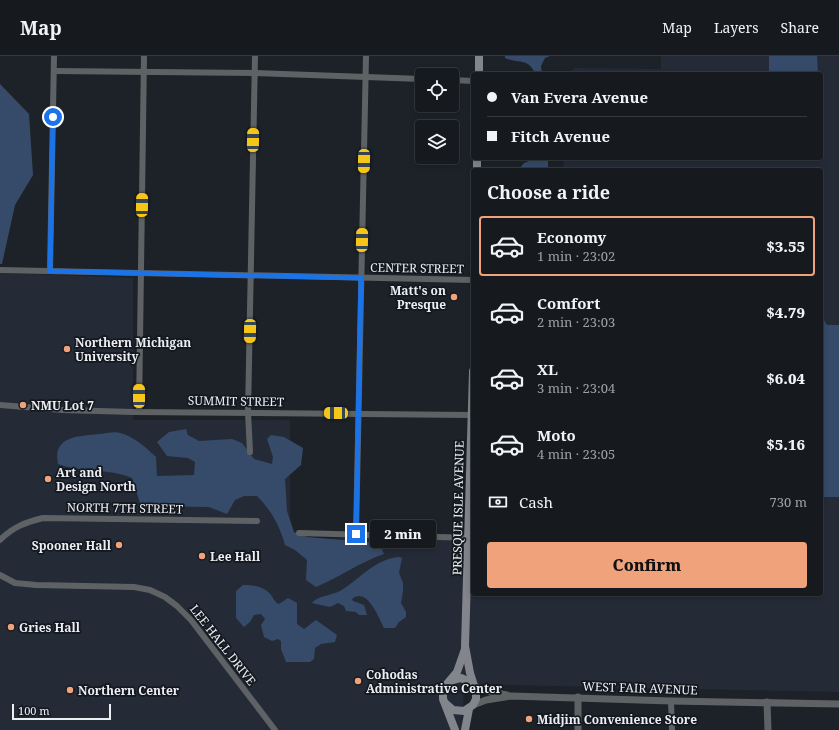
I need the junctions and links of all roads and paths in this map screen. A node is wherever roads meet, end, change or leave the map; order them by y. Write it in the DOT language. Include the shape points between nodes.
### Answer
graph roads {
  1 [pos="54,56"];
  2 [pos="144,56"];
  3 [pos="255,56"];
  4 [pos="366,56"];
  5 [pos="479,56"];
  6 [pos="54,71"];
  7 [pos="144,72"];
  8 [pos="479,72"];
  9 [pos="255,73"];
  10 [pos="365,78"];
  11 [pos="415,79"];
  12 [pos="459,80"];
  13 [pos="471,81"];
  14 [pos="0,270"];
  15 [pos="50,271"];
  16 [pos="140,274"];
  17 [pos="251,276"];
  18 [pos="361,278"];
  19 [pos="471,280"];
  20 [pos="0,405"];
  21 [pos="139,411"];
  22 [pos="248,412"];
  23 [pos="359,414"];
  24 [pos="471,415"];
  25 [pos="250,452"];
  26 [pos="257,521"];
  27 [pos="299,533"];
  28 [pos="356,534"];
  29 [pos="471,537"];
  30 [pos="0,540"];
  31 [pos="0,575"];
  32 [pos="466,646"];
  33 [pos="448,682"];
  34 [pos="473,685"];
  35 [pos="511,696"];
  36 [pos="578,698"];
  37 [pos="671,701"];
  38 [pos="767,702"];
  39 [pos="445,703"];
  40 [pos="839,704"];
  41 [pos="471,707"];
  42 [pos="275,730"];
  43 [pos="455,730"];
  44 [pos="465,730"];
  45 [pos="578,730"];
  46 [pos="672,730"];
  47 [pos="768,730"];
  1 -- 6 [label="street"];
  2 -- 7 [label="street"];
  3 -- 9 [label="street"];
  4 -- 10 [label="street"];
  5 -- 8 [label="main road"];
  6 -- 7 [label="street"];
  6 -- 15 [label="street"];
  7 -- 9 [label="street"];
  7 -- 16 [label="street"];
  9 -- 10 [label="street"];
  9 -- 17 [label="street"];
  10 -- 11 [label="street"];
  10 -- 18 [label="street"];
  12 -- 13 [label="street"];
  14 -- 15 [label="street, CENTER STREET"];
  15 -- 16 [label="street, CENTER STREET"];
  16 -- 17 [label="street, CENTER STREET"];
  16 -- 21 [label="street"];
  17 -- 18 [label="street, CENTER STREET"];
  17 -- 22 [label="street"];
  18 -- 19 [label="street, CENTER STREET"];
  18 -- 23 [label="street"];
  20 -- 21 [label="street, SUMMIT STREET" via="63,410"];
  21 -- 22 [label="street, SUMMIT STREET"];
  22 -- 23 [label="street, SUMMIT STREET"];
  22 -- 25 [label="street"];
  23 -- 24 [label="street, SUMMIT STREET"];
  23 -- 28 [label="street"];
  26 -- 30 [label="street, NORTH 7TH STREET" via="43,518 24,522"];
  27 -- 28 [label="street"];
  28 -- 29 [label="street"];
  29 -- 32 [label="main road, PRESQUE ISLE AVENUE"];
  31 -- 42 [label="street, LEE HALL DRIVE" via="15,582 36,585 134,587 150,590 165,597 191,620"];
  32 -- 33 [label="main road, PRESQUE ISLE AVENUE" via="457,672"];
  32 -- 34 [label="main road, PRESQUE ISLE AVENUE"];
  33 -- 34 [label="main road, WEST FAIR AVENUE" via="461,678"];
  33 -- 39 [label="main road, PRESQUE ISLE AVENUE" via="443,692"];
  34 -- 35 [label="street, WEST FAIR AVENUE"];
  34 -- 41 [label="main road, PRESQUE ISLE AVENUE" via="477,695"];
  35 -- 36 [label="street, WEST FAIR AVENUE"];
  35 -- 41 [label="street, WEST FAIR AVENUE" via="486,700"];
  36 -- 37 [label="street, WEST FAIR AVENUE"];
  36 -- 45 [label="street"];
  37 -- 38 [label="street, WEST FAIR AVENUE"];
  37 -- 46 [label="street"];
  38 -- 40 [label="street, WEST FAIR AVENUE"];
  38 -- 47 [label="street"];
  39 -- 41 [label="main road, WEST FAIR AVENUE" via="456,711 464,711"];
  39 -- 43 [label="main road, PRESQUE ISLE AVENUE"];
  41 -- 44 [label="main road, PRESQUE ISLE AVENUE"];
}
